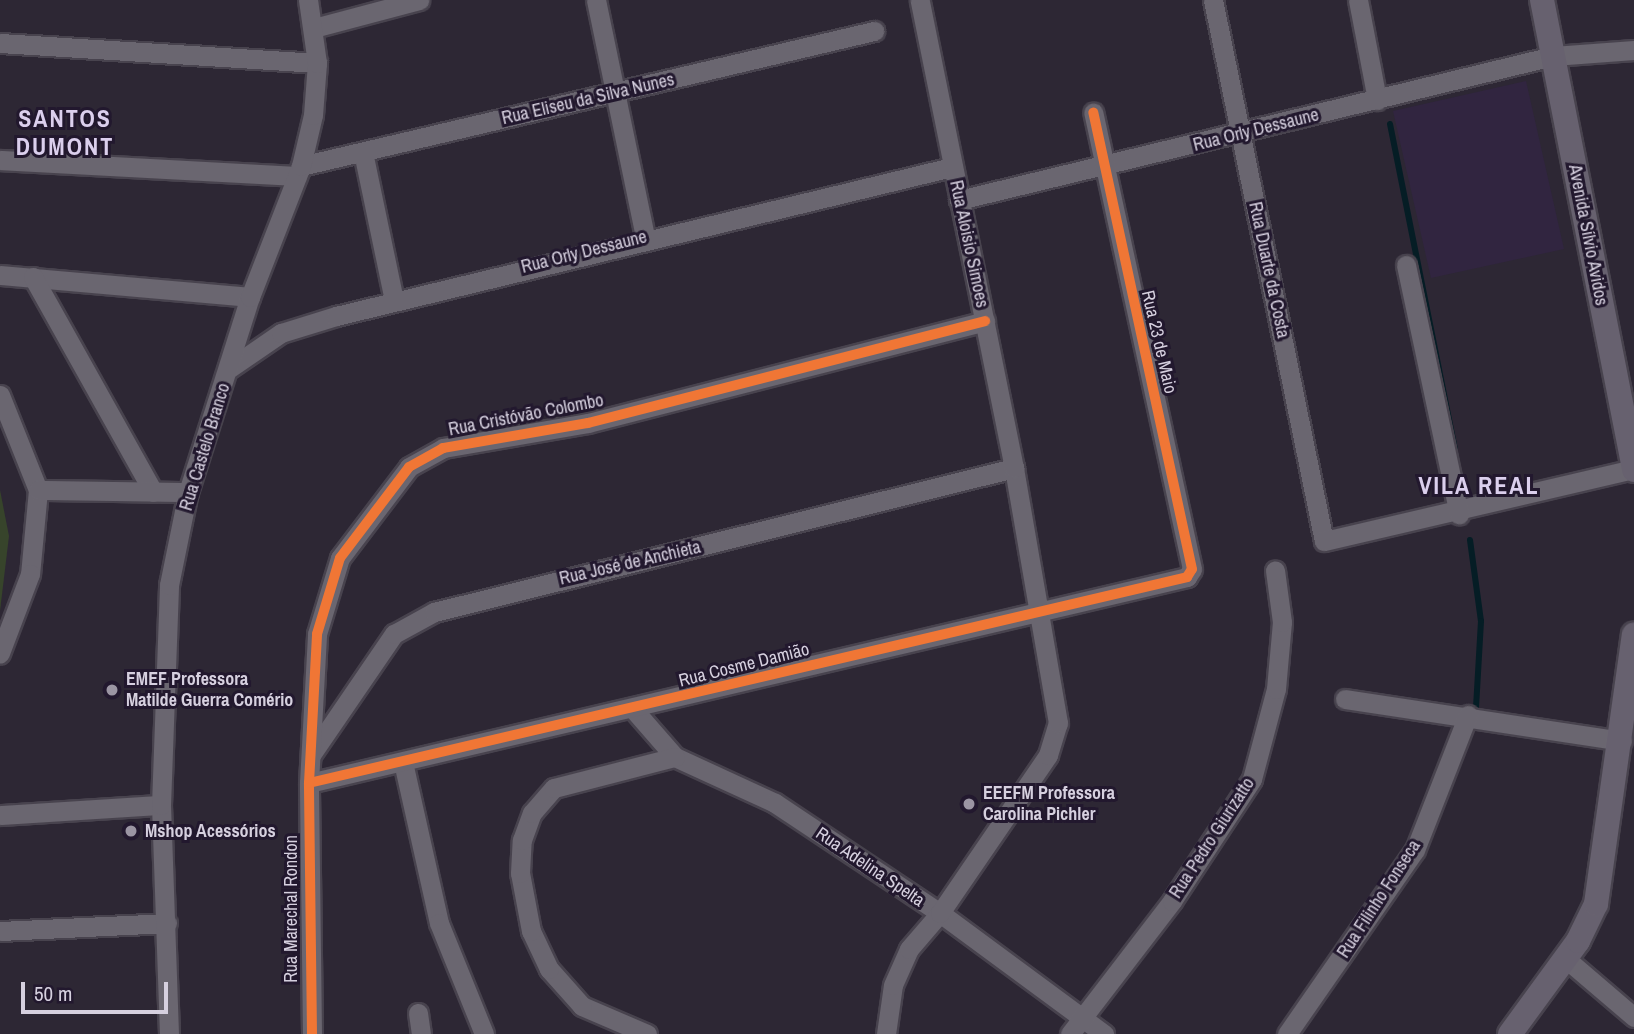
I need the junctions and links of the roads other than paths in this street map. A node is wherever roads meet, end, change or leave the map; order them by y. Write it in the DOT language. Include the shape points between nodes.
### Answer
graph roads {
  1 [pos="308,0"];
  2 [pos="419,0"];
  3 [pos="596,0"];
  4 [pos="920,0"];
  5 [pos="1213,0"];
  6 [pos="1358,0"];
  7 [pos="1542,0"];
  8 [pos="314,28"];
  9 [pos="874,31"];
  10 [pos="0,43"];
  11 [pos="1634,50"];
  12 [pos="1553,56"];
  13 [pos="317,63"];
  14 [pos="616,93"];
  15 [pos="1377,100"];
  16 [pos="1093,113"];
  17 [pos="1241,135"];
  18 [pos="363,152"];
  19 [pos="0,160"];
  20 [pos="952,167"];
  21 [pos="1101,167"];
  22 [pos="299,171"];
  23 [pos="958,200"];
  24 [pos="645,237"];
  25 [pos="1406,265"];
  26 [pos="0,275"];
  27 [pos="33,277"];
  28 [pos="250,298"];
  29 [pos="394,300"];
  30 [pos="985,321"];
  31 [pos="229,369"];
  32 [pos="0,396"];
  33 [pos="1014,468"];
  34 [pos="1634,470"];
  35 [pos="38,490"];
  36 [pos="153,492"];
  37 [pos="188,492"];
  38 [pos="1459,514"];
  39 [pos="1275,570"];
  40 [pos="1187,577"];
  41 [pos="1041,612"];
  42 [pos="1634,635"];
  43 [pos="0,653"];
  44 [pos="1345,699"];
  45 [pos="634,710"];
  46 [pos="1468,715"];
  47 [pos="1622,741"];
  48 [pos="311,755"];
  49 [pos="675,757"];
  50 [pos="403,762"];
  51 [pos="309,783"];
  52 [pos="161,805"];
  53 [pos="0,815"];
  54 [pos="940,913"];
  55 [pos="167,923"];
  56 [pos="0,931"];
  57 [pos="1565,958"];
  58 [pos="418,1013"];
  59 [pos="1082,1017"];
  60 [pos="1634,1017"];
  61 [pos="169,1034"];
  62 [pos="312,1034"];
  63 [pos="421,1034"];
  64 [pos="484,1034"];
  65 [pos="647,1034"];
  66 [pos="886,1034"];
  67 [pos="1070,1034"];
  68 [pos="1104,1034"];
  69 [pos="1287,1034"];
  70 [pos="1510,1034"];
  1 -- 8 [label="street, Rua Castelo Branco"];
  2 -- 8 [label="street"];
  3 -- 14 [label="street"];
  4 -- 20 [label="street, Rua Aloisio Simoes"];
  5 -- 17 [label="street, Rua Duarte da Costa"];
  6 -- 15 [label="street"];
  7 -- 12 [label="main road, Avenida Sílvio Avidos"];
  8 -- 13 [label="street, Rua Castelo Branco"];
  9 -- 14 [label="street, Rua Eliseu da Silva Nunes"];
  10 -- 13 [label="street"];
  11 -- 12 [label="street, Rua Orly Dessaune"];
  12 -- 15 [label="street, Rua Orly Dessaune"];
  12 -- 34 [label="main road, Avenida Sílvio Avidos"];
  13 -- 22 [label="street, Rua Castelo Branco" via="313,115"];
  14 -- 18 [label="street, Rua Eliseu da Silva Nunes"];
  14 -- 24 [label="street"];
  15 -- 17 [label="street, Rua Orly Dessaune"];
  16 -- 21 [label="street, Rua 23 de Maio"];
  17 -- 21 [label="street, Rua Orly Dessaune"];
  17 -- 38 [label="street, Rua Duarte da Costa" via="1324,541"];
  18 -- 22 [label="street, Rua Eliseu da Silva Nunes"];
  18 -- 29 [label="street"];
  19 -- 22 [label="street, Rua Eliseu da Silva Nunes"];
  20 -- 23 [label="street, Rua Aloisio Simoes"];
  20 -- 24 [label="street, Rua Orly Dessaune"];
  21 -- 23 [label="street, Rua Orly Dessaune"];
  21 -- 40 [label="street, Rua 23 de Maio" via="1192,569"];
  22 -- 28 [label="street, Rua Castelo Branco"];
  23 -- 30 [label="street, Rua Aloisio Simoes"];
  24 -- 29 [label="street, Rua Orly Dessaune"];
  25 -- 38 [label="street"];
  26 -- 27 [label="street"];
  27 -- 28 [label="street"];
  27 -- 36 [label="street"];
  28 -- 31 [label="street, Rua Castelo Branco"];
  29 -- 31 [label="street, Rua Orly Dessaune" via="281,332"];
  30 -- 33 [label="street, Rua Aloisio Simoes"];
  30 -- 48 [label="street, Rua Cristóvão Colombo" via="587,423 477,440 424,456 409,467 340,558 317,634"];
  31 -- 37 [label="street, Rua Castelo Branco"];
  32 -- 35 [label="street"];
  33 -- 41 [label="street, Rua Aloisio Simoes"];
  33 -- 48 [label="street, Rua José de Anchieta" via="457,603 424,616 394,634 377,654"];
  34 -- 38 [label="street"];
  35 -- 36 [label="street"];
  35 -- 43 [label="street" via="30,574"];
  36 -- 37 [label="street"];
  37 -- 52 [label="street, Rua Castelo Branco" via="169,585"];
  39 -- 59 [label="street, Rua Pedro Giurizatto" via="1282,622 1276,689 1252,779 1172,901"];
  40 -- 41 [label="street, Rua Cosme Damião"];
  41 -- 45 [label="street, Rua Cosme Damião"];
  41 -- 54 [label="street, Rua Aloisio Simoes" via="1059,703 1055,739"];
  42 -- 47 [label="main road"];
  44 -- 46 [label="street"];
  45 -- 49 [label="street, Rua Adelina Spelta"];
  45 -- 50 [label="street, Rua Cosme Damião"];
  46 -- 47 [label="street"];
  46 -- 69 [label="street, Rua Filinho Fonseca" via="1415,850"];
  47 -- 57 [label="main road" via="1602,885 1588,922"];
  48 -- 51 [label="street, Rua Cristóvão Colombo"];
  49 -- 54 [label="street, Rua Adelina Spelta" via="759,793"];
  49 -- 65 [label="street" via="554,788 531,813 522,840 520,873 531,931 549,969 582,1006"];
  50 -- 51 [label="street, Rua Cosme Damião"];
  50 -- 64 [label="street" via="439,923"];
  51 -- 62 [label="street, Rua Marechal Rondon"];
  52 -- 53 [label="street"];
  52 -- 55 [label="street, Rua Castelo Branco"];
  54 -- 59 [label="street, Rua Adelina Spelta"];
  54 -- 66 [label="street, Rua Aloisio Simoes" via="898,970"];
  55 -- 56 [label="street"];
  55 -- 61 [label="street, Rua Castelo Branco"];
  57 -- 60 [label="street"];
  57 -- 70 [label="main road"];
  58 -- 63 [label="street"];
  59 -- 67 [label="street, Rua Pedro Giurizatto"];
  59 -- 68 [label="street, Rua Adelina Spelta"];
}
